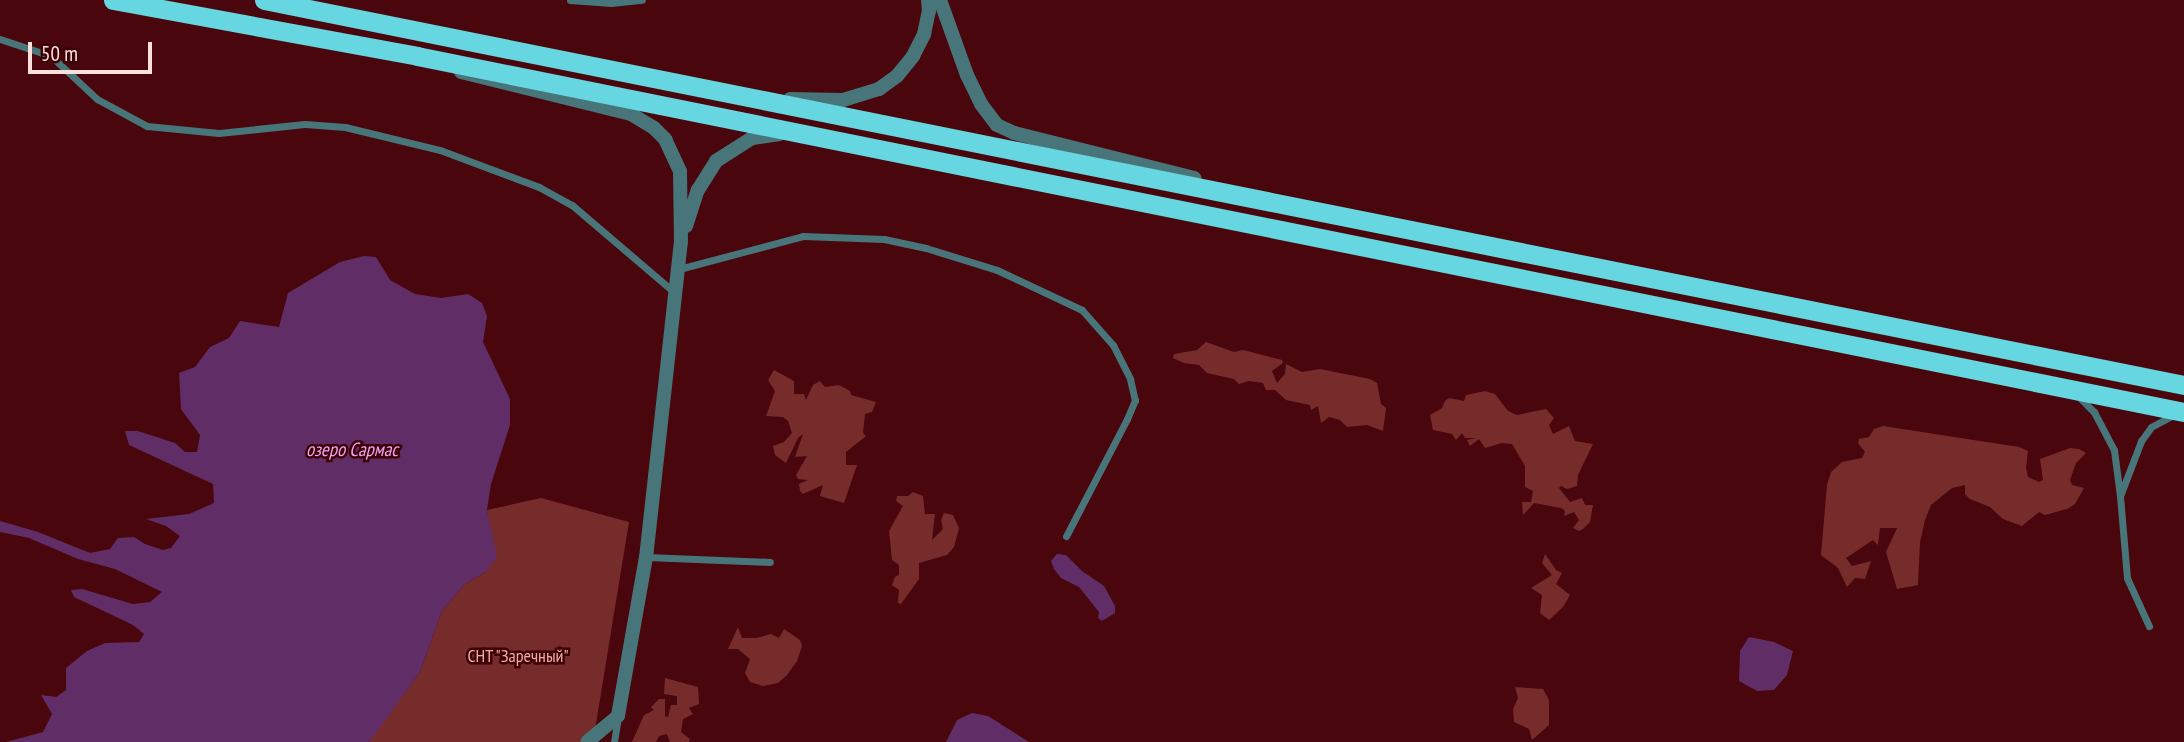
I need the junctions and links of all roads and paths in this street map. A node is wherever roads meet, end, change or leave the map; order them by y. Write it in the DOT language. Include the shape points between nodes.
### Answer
graph roads {
  1 [pos="113,0"];
  2 [pos="264,0"];
  3 [pos="570,0"];
  4 [pos="642,0"];
  5 [pos="928,0"];
  6 [pos="940,0"];
  7 [pos="0,39"];
  8 [pos="417,56"];
  9 [pos="757,98"];
  10 [pos="812,135"];
  11 [pos="1313,211"];
  12 [pos="681,241"];
  13 [pos="678,269"];
  14 [pos="675,293"];
  15 [pos="2184,386"];
  16 [pos="2073,391"];
  17 [pos="2184,412"];
  18 [pos="2120,496"];
  19 [pos="1066,536"];
  20 [pos="646,557"];
  21 [pos="769,562"];
  22 [pos="2149,626"];
  23 [pos="618,716"];
  24 [pos="587,742"];
  25 [pos="614,742"];
  1 -- 8 [label="highway"];
  2 -- 9 [label="highway"];
  3 -- 4 [label="lane"];
  5 -- 9 [label="street" via="924,34 913,56 897,76 878,89 843,100"];
  6 -- 11 [label="street" via="981,104 1004,129"];
  7 -- 14 [label="lane" via="51,56 97,99 147,126 219,133 305,124 345,127 440,150 539,187 572,205"];
  8 -- 10 [label="highway"];
  8 -- 12 [label="street" via="480,79 612,109 644,121 665,139 680,171"];
  9 -- 11 [label="highway"];
  10 -- 12 [label="street" via="764,135 729,149 716,160 698,190"];
  10 -- 16 [label="highway"];
  11 -- 15 [label="highway"];
  12 -- 13 [label="street"];
  13 -- 14 [label="street"];
  13 -- 19 [label="lane" via="803,236 884,239 997,270 1082,310 1113,345 1135,400"];
  14 -- 20 [label="street"];
  16 -- 17 [label="highway"];
  16 -- 18 [label="lane" via="2106,430 2114,450"];
  17 -- 18 [label="lane" via="2151,427"];
  18 -- 22 [label="lane" via="2127,578"];
  20 -- 21 [label="lane"];
  20 -- 23 [label="street"];
  23 -- 24 [label="street"];
  23 -- 25 [label="lane"];
}
